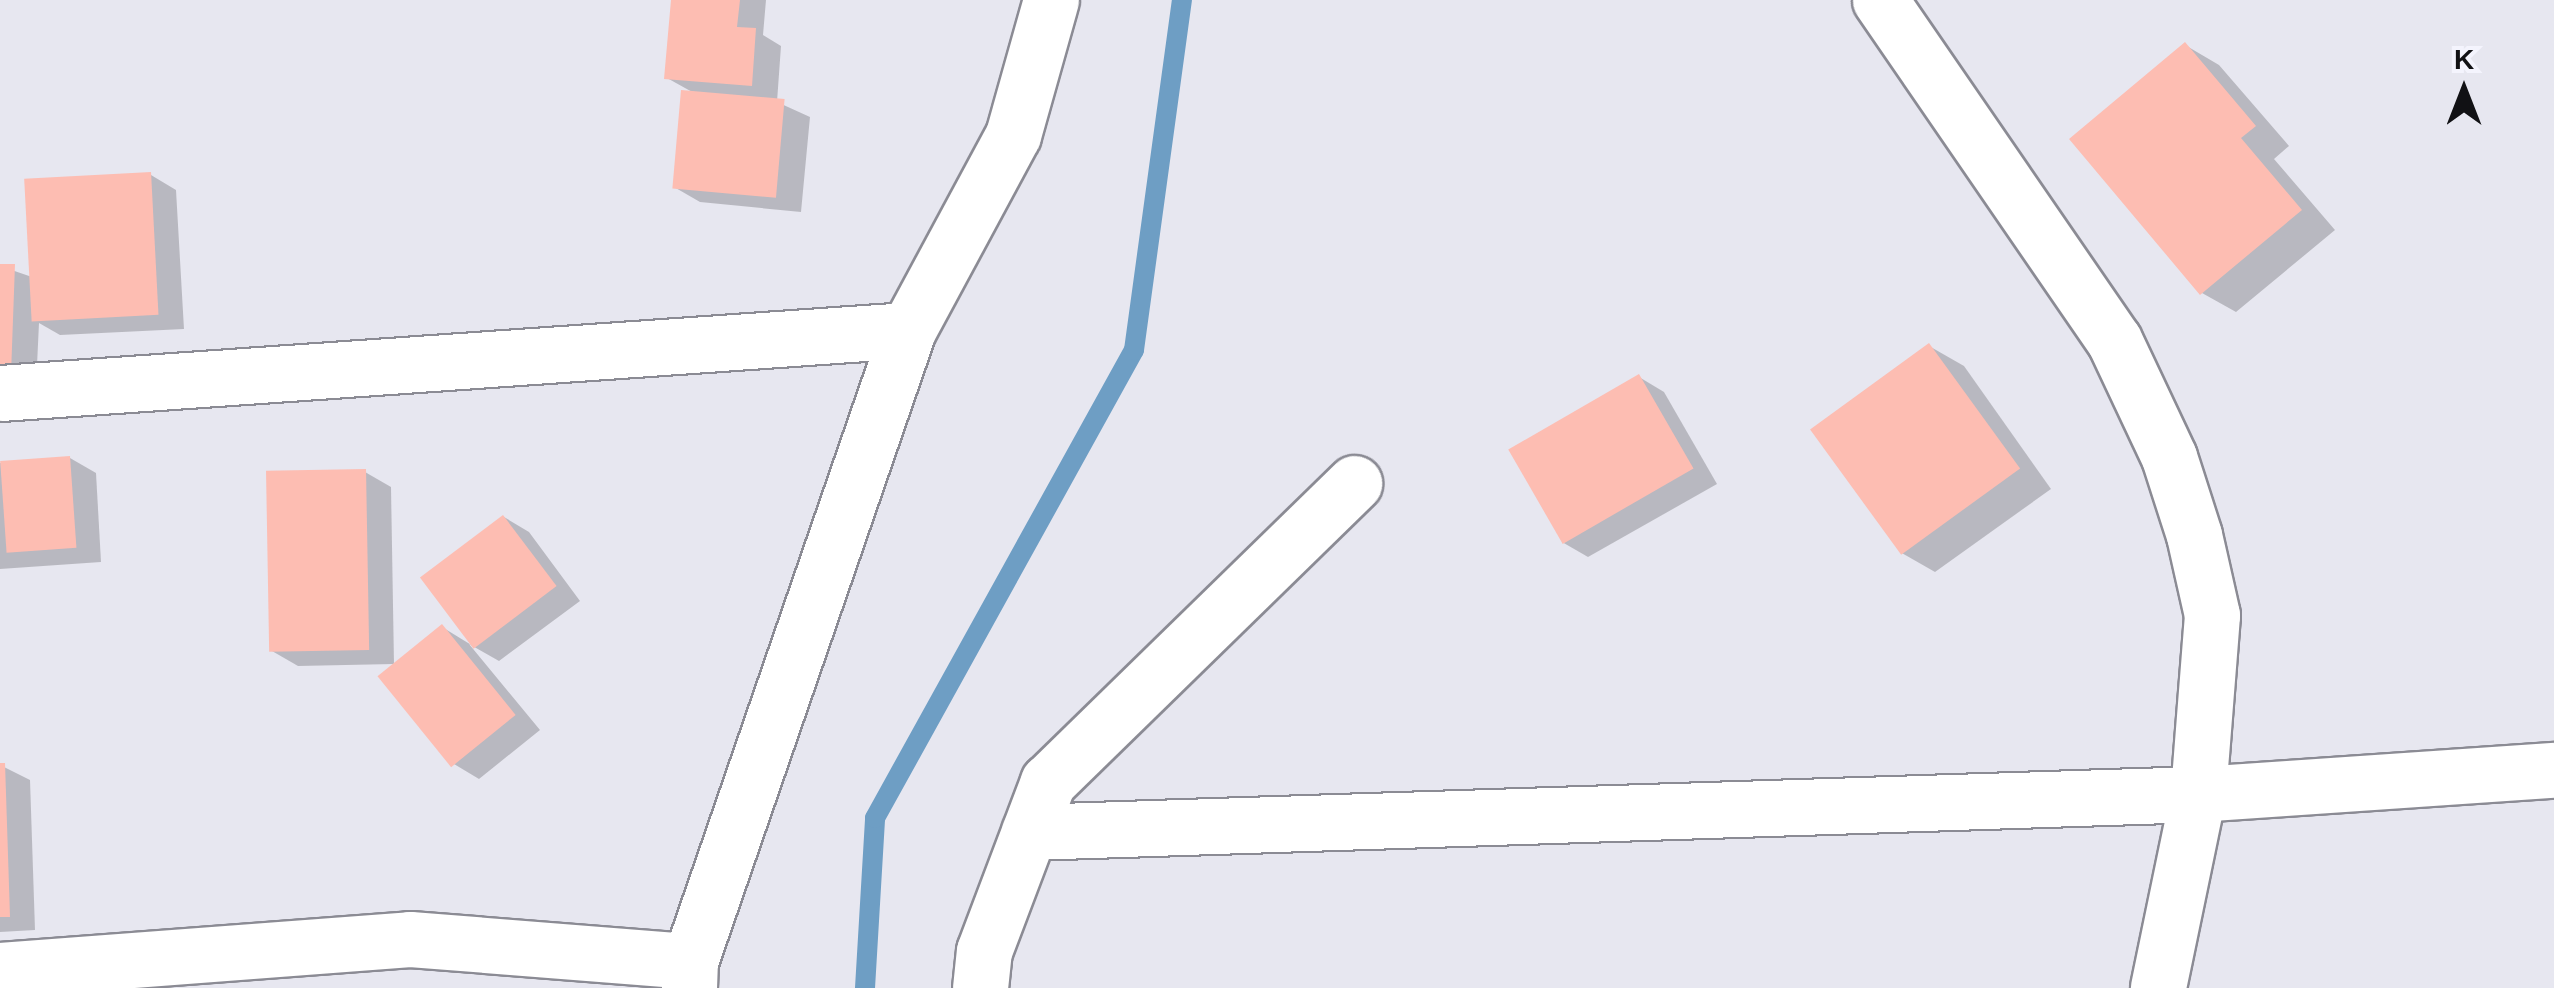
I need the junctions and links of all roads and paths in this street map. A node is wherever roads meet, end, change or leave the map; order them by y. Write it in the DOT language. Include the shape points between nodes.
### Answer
graph roads {
  1 [pos="1050,0"];
  2 [pos="1880,0"];
  3 [pos="908,330"];
  4 [pos="0,393"];
  5 [pos="1354,483"];
  6 [pos="2554,770"];
  7 [pos="2198,794"];
  8 [pos="1029,832"];
  9 [pos="0,970"];
  10 [pos="690,974"];
  11 [pos="980,988"];
  12 [pos="2158,988"];
  1 -- 3 [label="street" via="1013,135"];
  2 -- 7 [label="street" via="2088,298 2169,457 2212,615"];
  3 -- 4 [label="street"];
  3 -- 10 [label="street"];
  5 -- 8 [label="street" via="1048,782"];
  6 -- 7 [label="street"];
  7 -- 8 [label="street"];
  7 -- 12 [label="street"];
  8 -- 11 [label="street" via="984,951"];
  9 -- 10 [label="street" via="410,940"];
}
